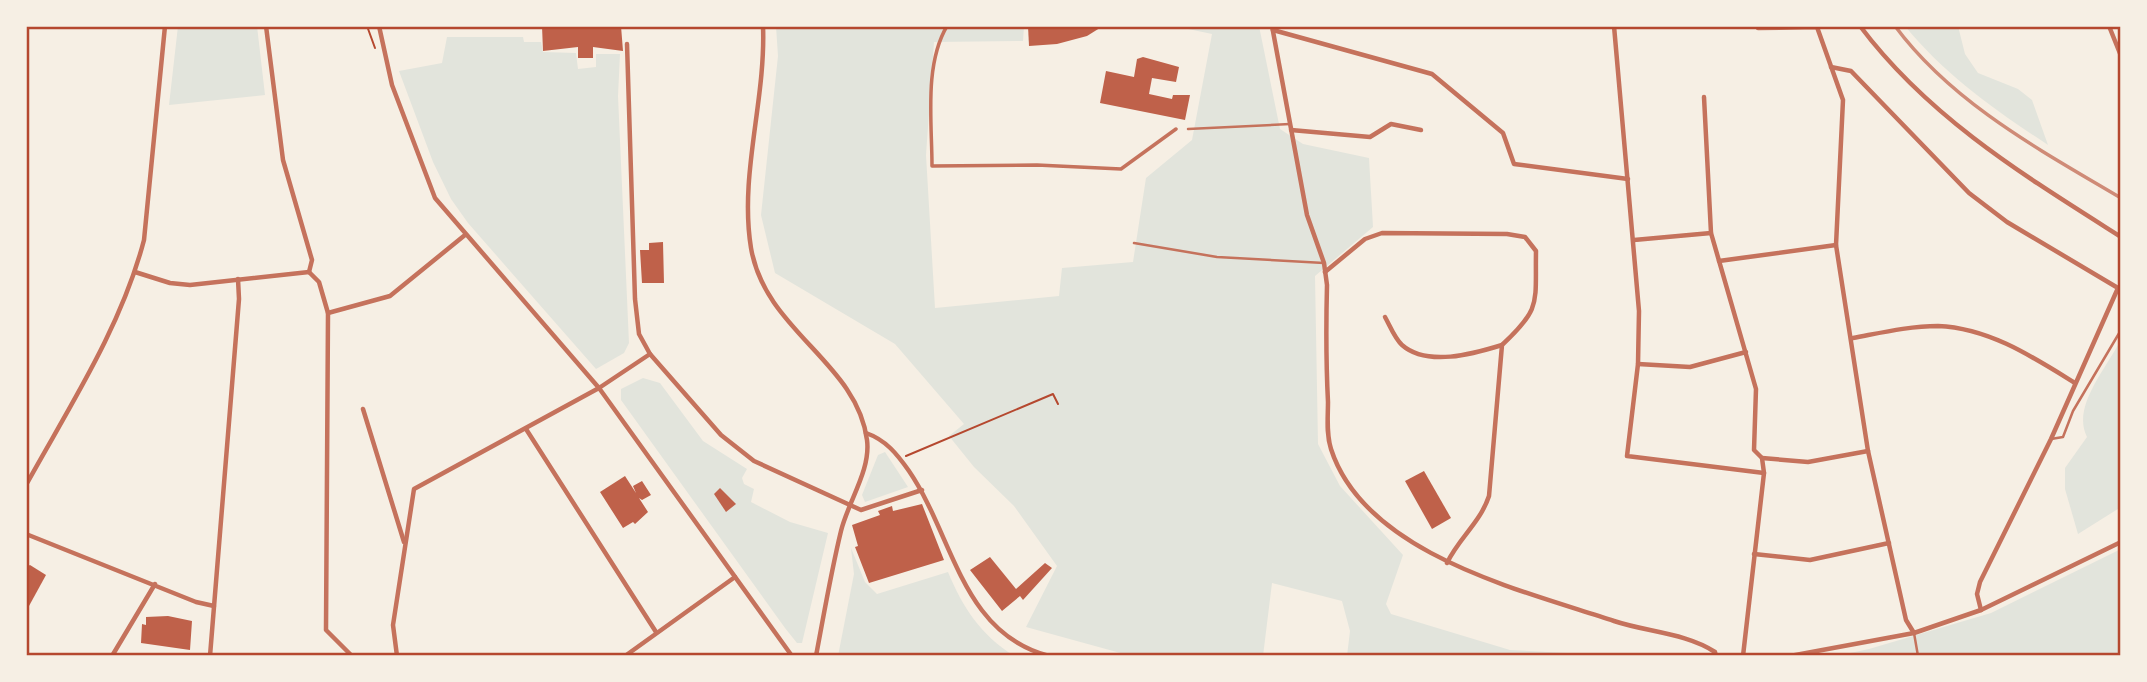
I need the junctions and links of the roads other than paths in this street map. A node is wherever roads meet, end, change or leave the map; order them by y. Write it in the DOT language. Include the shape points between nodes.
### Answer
graph roads {
  1 [pos="165,26"];
  2 [pos="266,26"];
  3 [pos="379,26"];
  4 [pos="763,26"];
  5 [pos="947,26"];
  6 [pos="1612,26"];
  7 [pos="1732,26"];
  8 [pos="1860,26"];
  9 [pos="2109,26"];
  10 [pos="1273,28"];
  11 [pos="1758,28"];
  12 [pos="627,44"];
  13 [pos="2121,56"];
  14 [pos="1831,67"];
  15 [pos="1704,97"];
  16 [pos="1290,124"];
  17 [pos="1176,129"];
  18 [pos="1188,129"];
  19 [pos="1292,130"];
  20 [pos="1421,130"];
  21 [pos="1628,179"];
  22 [pos="1711,233"];
  23 [pos="465,235"];
  24 [pos="2121,237"];
  25 [pos="1634,240"];
  26 [pos="1134,243"];
  27 [pos="1836,245"];
  28 [pos="1719,261"];
  29 [pos="1324,263"];
  30 [pos="135,272"];
  31 [pos="309,272"];
  32 [pos="1325,272"];
  33 [pos="237,279"];
  34 [pos="328,313"];
  35 [pos="1385,317"];
  36 [pos="2121,330"];
  37 [pos="1853,338"];
  38 [pos="1502,345"];
  39 [pos="1746,352"];
  40 [pos="650,354"];
  41 [pos="1638,364"];
  42 [pos="2075,383"];
  43 [pos="599,388"];
  44 [pos="363,410"];
  45 [pos="526,429"];
  46 [pos="866,433"];
  47 [pos="2051,439"];
  48 [pos="1868,451"];
  49 [pos="1762,458"];
  50 [pos="1764,473"];
  51 [pos="26,485"];
  52 [pos="922,491"];
  53 [pos="850,504"];
  54 [pos="26,534"];
  55 [pos="404,542"];
  56 [pos="2121,542"];
  57 [pos="1889,543"];
  58 [pos="1754,554"];
  59 [pos="1447,563"];
  60 [pos="735,578"];
  61 [pos="155,584"];
  62 [pos="214,606"];
  63 [pos="1980,610"];
  64 [pos="656,632"];
  65 [pos="1914,633"];
  66 [pos="112,656"];
  67 [pos="210,656"];
  68 [pos="352,656"];
  69 [pos="397,656"];
  70 [pos="625,656"];
  71 [pos="792,656"];
  72 [pos="816,656"];
  73 [pos="1049,656"];
  74 [pos="1716,656"];
  75 [pos="1743,656"];
  76 [pos="1790,656"];
  77 [pos="1917,656"];
  1 -- 30 [label="street" via="144,240"];
  2 -- 31 [label="street" via="283,160 312,260"];
  3 -- 23 [label="street" via="392,85 435,198"];
  4 -- 46 [label="street" via="749,204 754,261 777,310 851,395"];
  5 -- 17 [label="street" via="938,45 932,92 932,166 1121,169"];
  6 -- 7 [label="street"];
  6 -- 21 [label="street"];
  8 -- 24 [label="street" via="1896,71 1945,118"];
  9 -- 13 [label="street"];
  10 -- 16 [label="street"];
  10 -- 21 [label="street" via="1432,74 1503,133 1514,164"];
  11 -- 14 [label="street" via="1817,27"];
  12 -- 40 [label="street" via="635,299 639,334"];
  14 -- 27 [label="street" via="1843,100"];
  14 -- 42 [label="street" via="1851,71 1938,164 2007,222 2118,288"];
  15 -- 22 [label="street"];
  16 -- 18 [label="lane"];
  16 -- 19 [label="street"];
  19 -- 20 [label="street" via="1370,137 1391,124"];
  19 -- 29 [label="street" via="1307,215"];
  21 -- 25 [label="street"];
  22 -- 25 [label="street"];
  22 -- 28 [label="street"];
  23 -- 34 [label="street" via="390,296"];
  23 -- 43 [label="street"];
  25 -- 41 [label="street"];
  26 -- 29 [label="lane" via="1217,257"];
  27 -- 28 [label="street"];
  27 -- 37 [label="street"];
  28 -- 39 [label="street"];
  29 -- 32 [label="street"];
  30 -- 33 [label="street" via="181,285"];
  30 -- 51 [label="street" via="97,355"];
  31 -- 33 [label="street"];
  31 -- 34 [label="street" via="319,282"];
  32 -- 38 [label="street" via="1374,234 1450,231 1525,237 1536,251 1535,305 1528,321"];
  32 -- 59 [label="street" via="1331,450 1343,477 1364,505 1409,542"];
  33 -- 62 [label="street"];
  34 -- 68 [label="street" via="326,630"];
  35 -- 38 [label="street" via="1401,344 1418,355 1468,355"];
  36 -- 47 [label="lane" via="2073,411 2068,431"];
  37 -- 42 [label="street" via="1939,326 1976,332 2007,344"];
  37 -- 48 [label="street"];
  38 -- 59 [label="street" via="1489,496 1483,513 1454,547"];
  39 -- 41 [label="street" via="1690,368"];
  39 -- 49 [label="street" via="1756,389 1754,450"];
  40 -- 43 [label="street"];
  40 -- 53 [label="street" via="736,450 795,482"];
  41 -- 50 [label="street" via="1627,456"];
  42 -- 47 [label="street"];
  43 -- 45 [label="street"];
  43 -- 60 [label="street"];
  44 -- 55 [label="street"];
  45 -- 55 [label="street" via="414,489"];
  45 -- 64 [label="street"];
  46 -- 52 [label="street" via="878,437 900,459"];
  46 -- 53 [label="street" via="865,461"];
  47 -- 63 [label="street" via="1980,582"];
  48 -- 49 [label="street" via="1808,462"];
  48 -- 57 [label="street"];
  49 -- 50 [label="street"];
  50 -- 58 [label="street"];
  52 -- 53 [label="street" via="861,510"];
  52 -- 73 [label="street" via="973,600 1007,637"];
  53 -- 72 [label="street"];
  54 -- 61 [label="street"];
  55 -- 69 [label="street" via="393,625"];
  56 -- 63 [label="street"];
  57 -- 58 [label="street" via="1810,560"];
  57 -- 65 [label="street" via="1906,620"];
  58 -- 75 [label="street"];
  59 -- 74 [label="street" via="1618,622 1703,644"];
  60 -- 64 [label="street"];
  60 -- 71 [label="street"];
  61 -- 62 [label="street"];
  61 -- 66 [label="street"];
  62 -- 67 [label="street"];
  63 -- 65 [label="street"];
  64 -- 70 [label="street"];
  65 -- 76 [label="street"];
  65 -- 77 [label="lane"];
}
